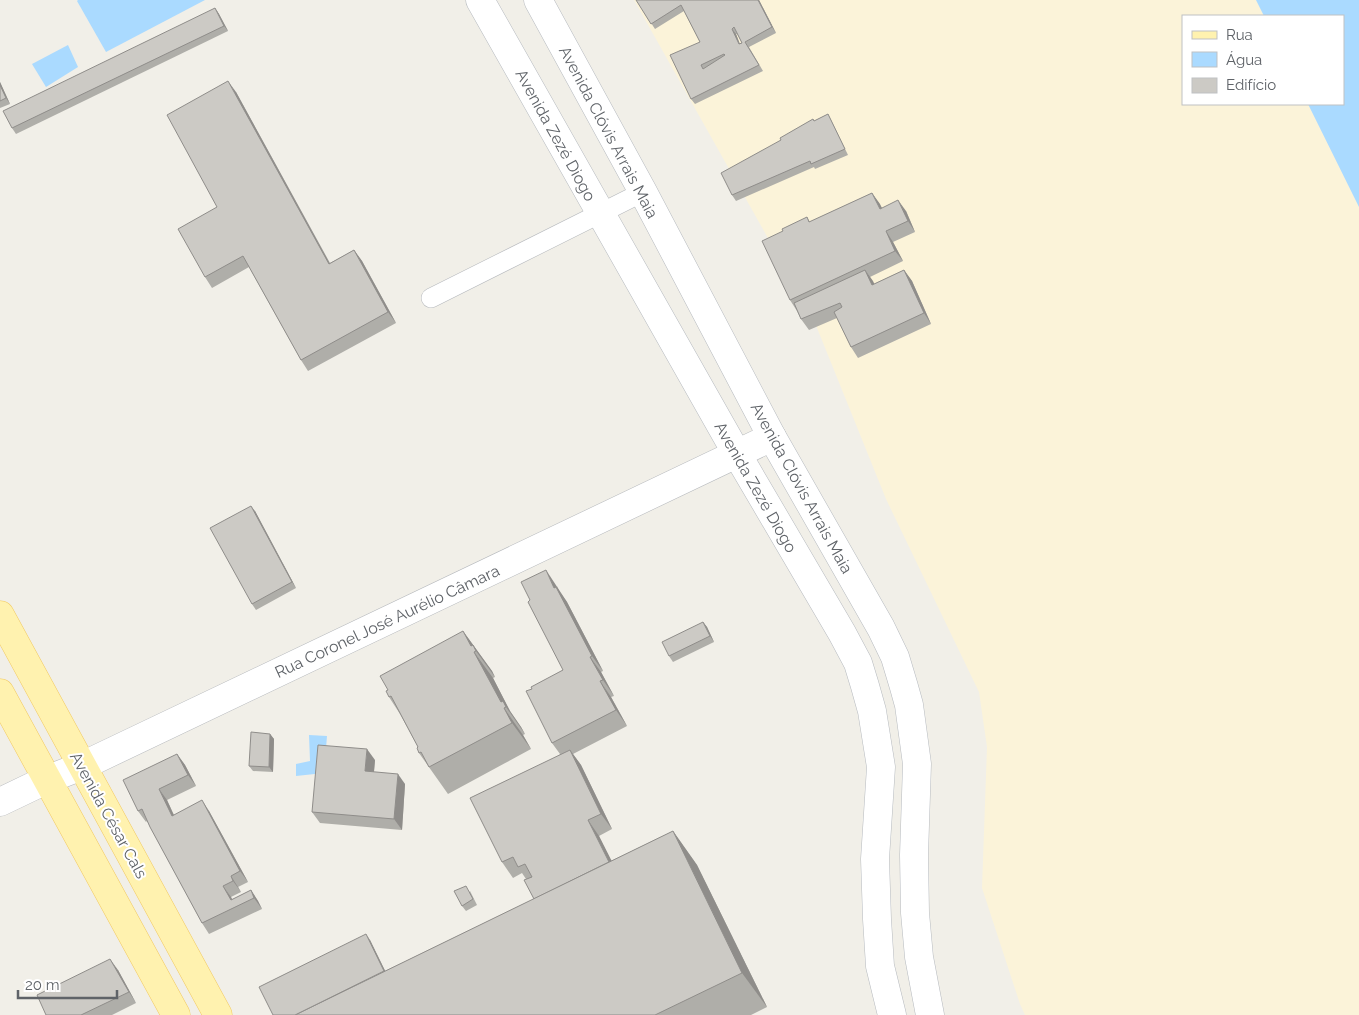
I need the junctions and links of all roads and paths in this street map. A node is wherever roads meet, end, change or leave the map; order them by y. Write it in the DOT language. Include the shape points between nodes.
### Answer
graph roads {
  1 [pos="480,0"];
  2 [pos="538,0"];
  3 [pos="642,192"];
  4 [pos="600,213"];
  5 [pos="431,298"];
  6 [pos="772,437"];
  7 [pos="737,454"];
  8 [pos="0,615"];
  9 [pos="0,694"];
  10 [pos="82,766"];
  11 [pos="46,780"];
  12 [pos="0,802"];
  13 [pos="176,1015"];
  14 [pos="218,1015"];
  15 [pos="892,1015"];
  16 [pos="930,1015"];
  1 -- 4 [label="main road, Avenida Zezé Diogo"];
  2 -- 3 [label="main road, Avenida Clóvis Arrais Maia"];
  3 -- 4 [label="lane"];
  3 -- 6 [label="main road, Avenida Clóvis Arrais Maia"];
  4 -- 5 [label="lane"];
  4 -- 7 [label="main road, Avenida Zezé Diogo"];
  6 -- 7 [label="main road, Rua Coronel José Aurélio Câmara"];
  6 -- 16 [label="main road, Avenida Clóvis Arrais Maia" via="881,628 909,705 917,764 915,914"];
  7 -- 10 [label="main road, Rua Coronel José Aurélio Câmara"];
  7 -- 15 [label="main road, Avenida Zezé Diogo" via="842,633 866,686 881,767 875,859 877,920 880,966"];
  8 -- 10 [label="main road, Avenida César Cals"];
  9 -- 11 [label="main road"];
  10 -- 11 [label="main road, Rua Coronel José Aurélio Câmara"];
  10 -- 14 [label="main road, Avenida César Cals"];
  11 -- 12 [label="main road, Rua Coronel José Aurélio Câmara"];
  11 -- 13 [label="main road"];
}
